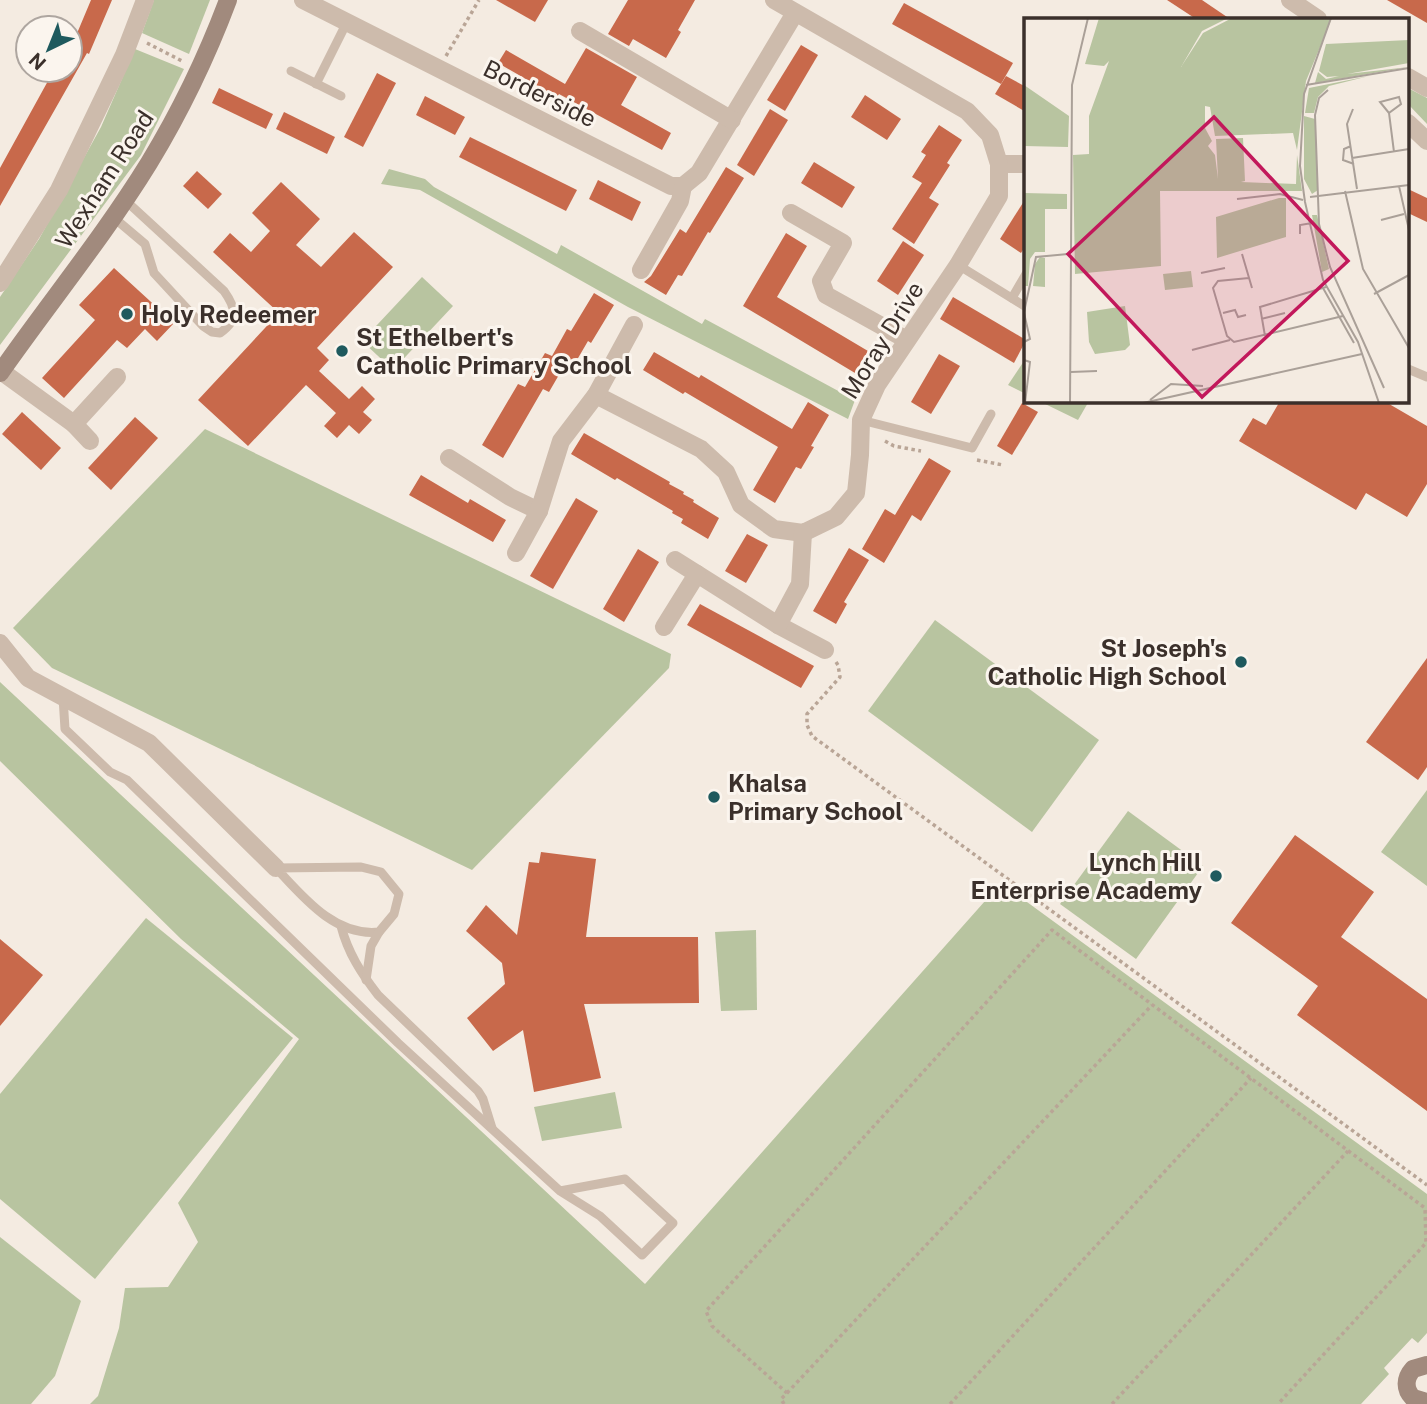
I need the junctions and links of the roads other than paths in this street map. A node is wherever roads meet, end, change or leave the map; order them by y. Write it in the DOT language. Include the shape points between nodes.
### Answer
graph roads {
  1 [pos="145,0"];
  2 [pos="228,0"];
  3 [pos="303,0"];
  4 [pos="774,0"];
  5 [pos="1290,0"];
  6 [pos="794,13"];
  7 [pos="1317,18"];
  8 [pos="347,22"];
  9 [pos="580,31"];
  10 [pos="291,71"];
  11 [pos="1410,78"];
  12 [pos="316,84"];
  13 [pos="1427,88"];
  14 [pos="341,96"];
  15 [pos="732,120"];
  16 [pos="1410,125"];
  17 [pos="1427,141"];
  18 [pos="999,164"];
  19 [pos="1024,164"];
  20 [pos="683,186"];
  21 [pos="125,200"];
  22 [pos="791,213"];
  23 [pos="113,217"];
  24 [pos="958,265"];
  25 [pos="641,270"];
  26 [pos="1024,277"];
  27 [pos="0,283"];
  28 [pos="1012,298"];
  29 [pos="1024,306"];
  30 [pos="634,325"];
  31 [pos="907,340"];
  32 [pos="1410,370"];
  33 [pos="0,372"];
  34 [pos="117,377"];
  35 [pos="1427,377"];
  36 [pos="596,395"];
  37 [pos="991,414"];
  38 [pos="861,420"];
  39 [pos="74,424"];
  40 [pos="90,441"];
  41 [pos="449,458"];
  42 [pos="539,511"];
  43 [pos="803,534"];
  44 [pos="516,553"];
  45 [pos="675,560"];
  46 [pos="697,574"];
  47 [pos="778,625"];
  48 [pos="664,628"];
  49 [pos="0,643"];
  50 [pos="825,650"];
  51 [pos="63,697"];
  52 [pos="276,868"];
  53 [pos="341,926"];
  54 [pos="379,932"];
  55 [pos="366,980"];
  56 [pos="493,1129"];
  57 [pos="560,1191"];
  58 [pos="1427,1365"];
  59 [pos="1415,1400"];
  1 -- 27 [label="street" via="59,190"];
  2 -- 21 [label="street, Wexham Road" via="199,69"];
  3 -- 8 [label="street, Borderside"];
  4 -- 6 [label="street"];
  5 -- 7 [label="street"];
  6 -- 15 [label="street"];
  6 -- 18 [label="street, Moray Drive" via="967,111 990,135"];
  8 -- 12 [label="lane"];
  8 -- 20 [label="street, Borderside" via="671,186"];
  9 -- 15 [label="street"];
  10 -- 12 [label="lane"];
  11 -- 13 [label="street"];
  12 -- 14 [label="lane"];
  15 -- 20 [label="street" via="699,173"];
  16 -- 17 [label="street"];
  18 -- 19 [label="street"];
  18 -- 24 [label="street, Moray Drive" via="999,197"];
  20 -- 25 [label="street" via="680,201"];
  21 -- 23 [label="street, Wexham Road"];
  21 -- 23 [label="lane" via="224,291 234,304 229,327 220,333 204,326 153,273 145,244"];
  22 -- 31 [label="street" via="843,243 821,281 826,295"];
  23 -- 33 [label="street, Wexham Road"];
  24 -- 28 [label="lane"];
  24 -- 31 [label="street, Moray Drive"];
  26 -- 28 [label="lane"];
  28 -- 29 [label="lane"];
  30 -- 36 [label="street"];
  31 -- 38 [label="street, Moray Drive" via="877,385"];
  32 -- 35 [label="lane"];
  33 -- 39 [label="street"];
  34 -- 39 [label="street"];
  36 -- 42 [label="street" via="561,441"];
  36 -- 43 [label="street" via="701,449 726,472 741,505 774,529"];
  37 -- 38 [label="lane" via="972,448"];
  38 -- 43 [label="street, Moray Drive" via="856,493 836,517"];
  39 -- 40 [label="street"];
  41 -- 42 [label="street"];
  42 -- 44 [label="street"];
  43 -- 47 [label="street" via="800,584"];
  45 -- 46 [label="street"];
  46 -- 47 [label="street"];
  46 -- 48 [label="street"];
  47 -- 50 [label="street"];
  49 -- 51 [label="street" via="28,678"];
  51 -- 52 [label="street" via="149,743"];
  51 -- 56 [label="lane" via="65,729 110,772 127,780"];
  52 -- 53 [label="lane" via="307,901"];
  52 -- 54 [label="lane" via="361,867 381,872 399,894 394,914"];
  53 -- 54 [label="lane" via="366,934"];
  53 -- 55 [label="lane"];
  54 -- 55 [label="lane" via="371,946"];
  55 -- 56 [label="lane" via="478,1091"];
  56 -- 57 [label="lane"];
  57 -- 57 [label="lane" via="625,1179 673,1223 642,1255 600,1216"];
  58 -- 59 [label="street" via="1418,1366 1406,1379"];
}
